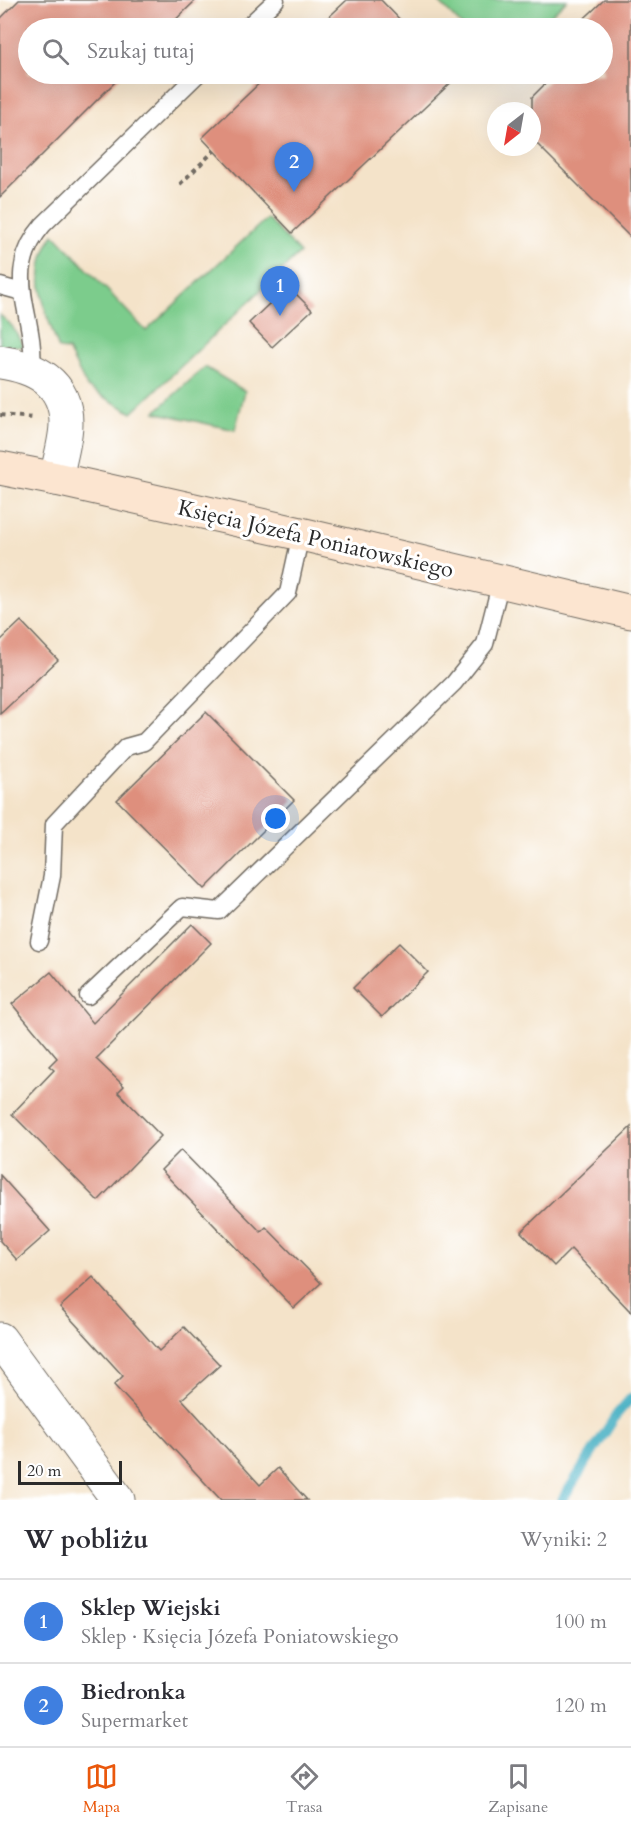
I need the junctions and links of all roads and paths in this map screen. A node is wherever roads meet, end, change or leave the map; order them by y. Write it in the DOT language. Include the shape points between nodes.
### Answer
graph roads {
  1 [pos="276,0"];
  2 [pos="257,18"];
  3 [pos="187,84"];
  4 [pos="214,151"];
  5 [pos="180,184"];
  6 [pos="0,286"];
  7 [pos="22,292"];
  8 [pos="0,362"];
  9 [pos="32,370"];
  10 [pos="0,415"];
  11 [pos="40,417"];
  12 [pos="0,468"];
  13 [pos="56,479"];
  14 [pos="301,534"];
  15 [pos="501,580"];
  16 [pos="631,612"];
  17 [pos="39,941"];
  18 [pos="88,996"];
  19 [pos="0,1339"];
  20 [pos="118,1500"];
  1 -- 2 [label="lane"];
  3 -- 7 [label="lane" via="35,235 24,258"];
  4 -- 5 [label="path"];
  6 -- 7 [label="lane"];
  7 -- 9 [label="lane" via="32,339"];
  8 -- 9 [label="street"];
  9 -- 13 [label="street" via="51,383 64,405 65,434"];
  10 -- 11 [label="path"];
  12 -- 13 [label="main road, Księcia Józefa Poniatowskiego"];
  13 -- 14 [label="main road, Księcia Józefa Poniatowskiego"];
  14 -- 15 [label="main road, Księcia Józefa Poniatowskiego"];
  14 -- 17 [label="lane" via="288,593 144,742 126,747 54,824 52,876"];
  15 -- 16 [label="main road, Księcia Józefa Poniatowskiego"];
  15 -- 18 [label="lane" via="486,644 454,683 219,911 182,907"];
  19 -- 20 [label="street"];
}
